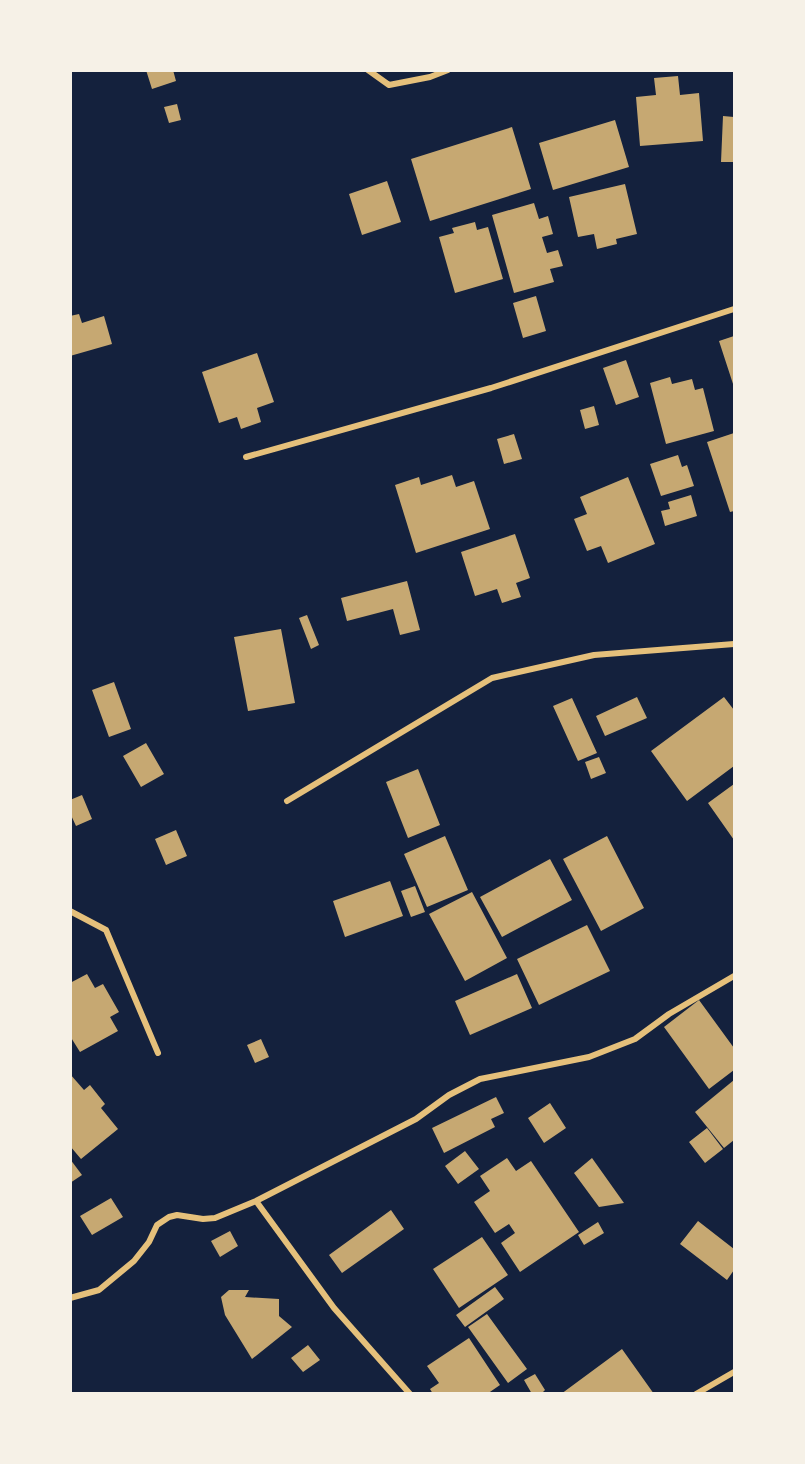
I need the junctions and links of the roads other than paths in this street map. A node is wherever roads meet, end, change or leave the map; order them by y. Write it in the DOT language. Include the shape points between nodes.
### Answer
graph roads {
  1 [pos="368,70"];
  2 [pos="448,70"];
  3 [pos="735,309"];
  4 [pos="246,457"];
  5 [pos="735,644"];
  6 [pos="288,801"];
  7 [pos="70,911"];
  8 [pos="735,976"];
  9 [pos="158,1053"];
  10 [pos="256,1201"];
  11 [pos="70,1298"];
  12 [pos="735,1372"];
  13 [pos="410,1394"];
  14 [pos="696,1394"];
  1 -- 2 [label="street" via="389,85"];
  3 -- 4 [label="street" via="491,388"];
  5 -- 6 [label="street" via="594,654 492,678"];
  7 -- 9 [label="street" via="106,930"];
  8 -- 10 [label="street" via="669,1014 635,1039 589,1057 480,1079 416,1119"];
  10 -- 11 [label="street" via="215,1218 169,1217 157,1225 134,1261 99,1290"];
  10 -- 13 [label="street" via="334,1308"];
  12 -- 14 [label="street"];
}
